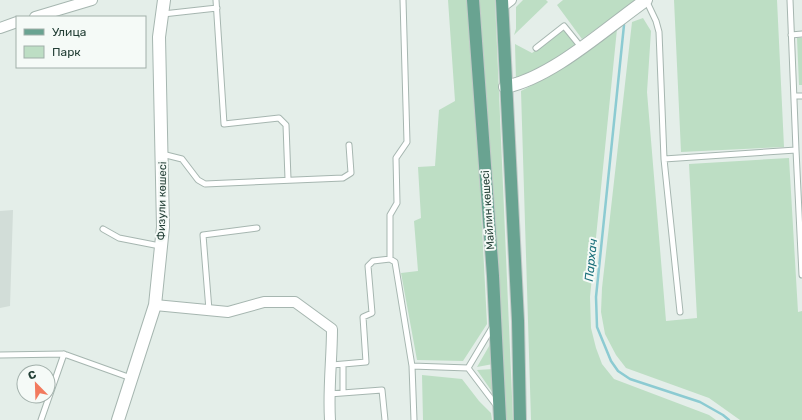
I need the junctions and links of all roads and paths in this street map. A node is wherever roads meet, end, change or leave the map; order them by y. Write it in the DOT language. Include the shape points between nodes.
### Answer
graph roads {
  1 [pos="92,0"];
  2 [pos="164,0"];
  3 [pos="216,0"];
  4 [pos="403,0"];
  5 [pos="473,0"];
  6 [pos="646,0"];
  7 [pos="790,0"];
  8 [pos="505,2"];
  9 [pos="217,8"];
  10 [pos="162,14"];
  11 [pos="38,16"];
  12 [pos="16,22"];
  13 [pos="0,28"];
  14 [pos="802,34"];
  15 [pos="791,35"];
  16 [pos="581,47"];
  17 [pos="536,48"];
  18 [pos="505,87"];
  19 [pos="794,96"];
  20 [pos="802,96"];
  21 [pos="349,145"];
  22 [pos="796,150"];
  23 [pos="162,154"];
  24 [pos="664,160"];
  25 [pos="288,179"];
  26 [pos="258,228"];
  27 [pos="103,229"];
  28 [pos="161,247"];
  29 [pos="390,259"];
  30 [pos="802,275"];
  31 [pos="155,305"];
  32 [pos="209,310"];
  33 [pos="680,312"];
  34 [pos="495,323"];
  35 [pos="64,354"];
  36 [pos="0,355"];
  37 [pos="343,364"];
  38 [pos="332,365"];
  39 [pos="412,366"];
  40 [pos="468,368"];
  41 [pos="132,379"];
  42 [pos="343,393"];
  43 [pos="328,394"];
  44 [pos="499,415"];
  45 [pos="41,420"];
  46 [pos="118,420"];
  47 [pos="330,420"];
  48 [pos="385,420"];
  49 [pos="414,420"];
  50 [pos="520,420"];
  1 -- 11 [label="street"];
  2 -- 10 [label="street, Физули көшесі"];
  3 -- 9 [label="lane"];
  4 -- 29 [label="lane" via="407,142 396,158 397,203 390,215"];
  5 -- 34 [label="main road, Майлин көшесі"];
  6 -- 16 [label="street"];
  6 -- 24 [label="lane" via="659,32"];
  7 -- 15 [label="lane"];
  8 -- 18 [label="main road"];
  9 -- 10 [label="lane"];
  9 -- 25 [label="lane" via="224,124 279,118 283,120 286,125"];
  10 -- 23 [label="street, Физули көшесі" via="159,37"];
  12 -- 13 [label="street"];
  14 -- 15 [label="lane"];
  15 -- 19 [label="lane"];
  16 -- 17 [label="lane" via="564,26"];
  16 -- 18 [label="street" via="534,78"];
  18 -- 50 [label="main road" via="518,321"];
  19 -- 20 [label="lane"];
  19 -- 22 [label="lane"];
  21 -- 25 [label="lane" via="350,172 347,176"];
  22 -- 24 [label="lane"];
  22 -- 30 [label="lane"];
  23 -- 25 [label="lane" via="182,159 198,180 205,184"];
  23 -- 28 [label="street, Физули көшесі" via="164,227"];
  24 -- 33 [label="lane"];
  26 -- 32 [label="lane" via="203,235"];
  27 -- 28 [label="lane" via="119,238"];
  28 -- 31 [label="street, Физули көшесі"];
  29 -- 37 [label="lane" via="373,260 368,266 372,313 363,317 366,362"];
  29 -- 39 [label="lane" via="395,262"];
  31 -- 32 [label="street"];
  31 -- 41 [label="street, Физули көшесі"];
  32 -- 38 [label="street" via="228,312 264,302 296,302 332,329"];
  34 -- 40 [label="lane"];
  34 -- 44 [label="main road, Майлин көшесі"];
  35 -- 36 [label="lane"];
  35 -- 41 [label="lane"];
  35 -- 45 [label="lane"];
  37 -- 38 [label="lane"];
  37 -- 42 [label="lane"];
  38 -- 43 [label="street"];
  39 -- 40 [label="lane"];
  39 -- 49 [label="lane"];
  40 -- 44 [label="lane"];
  41 -- 46 [label="street, Физули көшесі"];
  42 -- 43 [label="lane"];
  42 -- 48 [label="lane" via="382,390"];
  43 -- 47 [label="street"];
}
